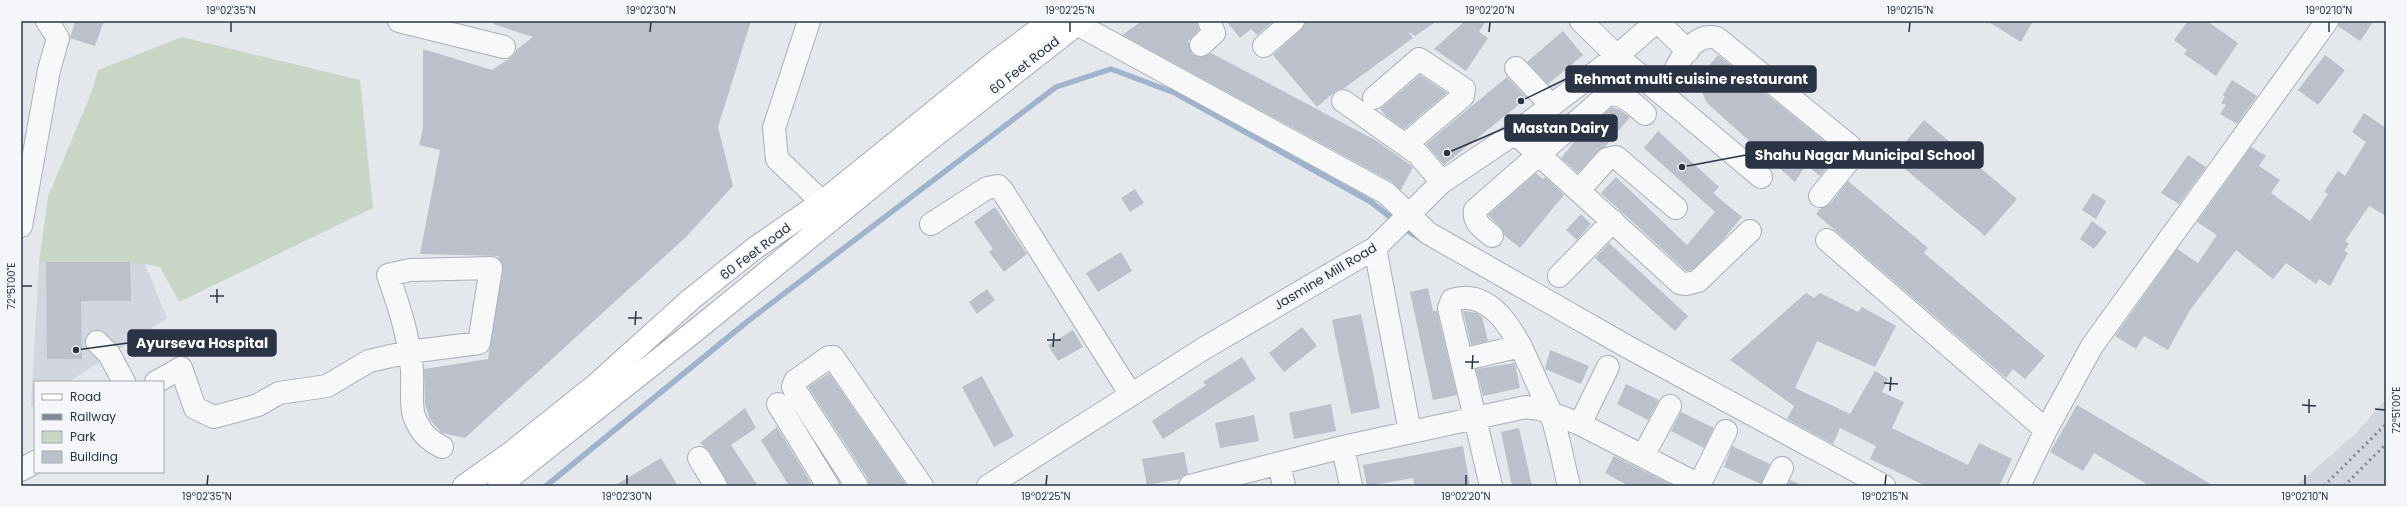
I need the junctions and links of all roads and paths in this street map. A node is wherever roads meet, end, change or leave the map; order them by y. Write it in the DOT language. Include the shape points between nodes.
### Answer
graph roads {
  1 [pos="399,21"];
  2 [pos="809,21"];
  3 [pos="1050,21"];
  4 [pos="1209,21"];
  5 [pos="1293,21"];
  6 [pos="1580,21"];
  7 [pos="1657,21"];
  8 [pos="2327,21"];
  9 [pos="1079,23"];
  10 [pos="57,27"];
  11 [pos="1201,46"];
  12 [pos="1264,46"];
  13 [pos="504,47"];
  14 [pos="1688,51"];
  15 [pos="1618,56"];
  16 [pos="1516,68"];
  17 [pos="1674,73"];
  18 [pos="1374,98"];
  19 [pos="1343,101"];
  20 [pos="1551,105"];
  21 [pos="1645,114"];
  22 [pos="1515,133"];
  23 [pos="1405,145"];
  24 [pos="1540,155"];
  25 [pos="1761,177"];
  26 [pos="1442,182"];
  27 [pos="1579,190"];
  28 [pos="1820,196"];
  29 [pos="822,202"];
  30 [pos="1676,208"];
  31 [pos="1411,215"];
  32 [pos="1613,221"];
  33 [pos="931,224"];
  34 [pos="21,226"];
  35 [pos="1750,231"];
  36 [pos="1492,236"];
  37 [pos="1826,240"];
  38 [pos="1374,248"];
  39 [pos="1559,276"];
  40 [pos="97,342"];
  41 [pos="1521,346"];
  42 [pos="409,352"];
  43 [pos="1461,360"];
  44 [pos="1608,367"];
  45 [pos="123,381"];
  46 [pos="158,381"];
  47 [pos="1131,395"];
  48 [pos="778,404"];
  49 [pos="1670,406"];
  50 [pos="1551,413"];
  51 [pos="1475,419"];
  52 [pos="1580,424"];
  53 [pos="2046,430"];
  54 [pos="1410,432"];
  55 [pos="1726,432"];
  56 [pos="442,447"];
  57 [pos="1343,447"];
  58 [pos="1643,456"];
  59 [pos="699,458"];
  60 [pos="34,463"];
  61 [pos="1279,463"];
  62 [pos="21,470"];
  63 [pos="1668,478"];
  64 [pos="1700,485"];
  65 [pos="464,486"];
  66 [pos="499,486"];
  67 [pos="716,486"];
  68 [pos="828,486"];
  69 [pos="857,486"];
  70 [pos="922,486"];
  71 [pos="988,486"];
  72 [pos="1190,486"];
  73 [pos="1284,486"];
  74 [pos="1351,486"];
  75 [pos="1490,486"];
  76 [pos="1569,486"];
  77 [pos="1884,486"];
  78 [pos="2019,486"];
  1 -- 13 [label="street"];
  2 -- 29 [label="street" via="774,128 777,159"];
  3 -- 29 [label="main road, 60 Feet Road"];
  4 -- 11 [label="street" via="1214,33"];
  5 -- 12 [label="street"];
  6 -- 15 [label="street"];
  7 -- 14 [label="street"];
  7 -- 15 [label="street, Jasmine Mill Road"];
  8 -- 53 [label="street" via="2092,346"];
  9 -- 31 [label="street" via="1386,193"];
  9 -- 66 [label="main road, 60 Feet Road"];
  10 -- 34 [label="street"];
  14 -- 17 [label="street"];
  14 -- 28 [label="street" via="1703,38 1717,38 1850,146 1852,157"];
  15 -- 20 [label="street, Jasmine Mill Road"];
  15 -- 25 [label="street"];
  16 -- 20 [label="street"];
  18 -- 23 [label="street" via="1419,60 1464,89 1463,96"];
  19 -- 23 [label="street"];
  20 -- 22 [label="street, Jasmine Mill Road"];
  21 -- 24 [label="street" via="1624,98 1611,93"];
  22 -- 24 [label="street"];
  22 -- 26 [label="street, Jasmine Mill Road"];
  23 -- 26 [label="street" via="1418,154"];
  24 -- 27 [label="street"];
  24 -- 36 [label="street" via="1475,210 1476,222"];
  26 -- 31 [label="street, Jasmine Mill Road"];
  27 -- 30 [label="street" via="1607,159 1616,157"];
  27 -- 32 [label="street"];
  29 -- 65 [label="main road, 60 Feet Road" via="755,248 696,295 598,383 512,452"];
  31 -- 38 [label="street, Jasmine Mill Road"];
  31 -- 77 [label="street" via="1428,233 1626,346"];
  32 -- 35 [label="street" via="1680,283 1687,284 1698,281"];
  32 -- 39 [label="street"];
  33 -- 47 [label="street" via="987,188 998,186"];
  37 -- 53 [label="street"];
  38 -- 47 [label="street, Jasmine Mill Road" via="1203,349"];
  38 -- 54 [label="street"];
  40 -- 45 [label="street" via="109,354"];
  41 -- 43 [label="street"];
  41 -- 43 [label="street" via="1504,320 1484,302 1458,298 1452,300 1449,308"];
  41 -- 50 [label="street"];
  42 -- 42 [label="street" via="479,343 491,268 410,270 388,275 400,309"];
  42 -- 46 [label="street" via="369,361 327,386 279,393 258,405 214,417 195,408 181,368"];
  42 -- 56 [label="street" via="414,415 422,432 430,441"];
  43 -- 51 [label="street"];
  44 -- 52 [label="street"];
  47 -- 71 [label="street, Jasmine Mill Road"];
  48 -- 68 [label="street"];
  49 -- 58 [label="street"];
  50 -- 51 [label="street" via="1540,408 1526,408"];
  50 -- 52 [label="street"];
  50 -- 76 [label="street"];
  51 -- 54 [label="street"];
  51 -- 75 [label="street"];
  52 -- 58 [label="street"];
  53 -- 78 [label="street"];
  54 -- 57 [label="street"];
  55 -- 64 [label="street"];
  57 -- 61 [label="street"];
  57 -- 74 [label="street"];
  58 -- 63 [label="street"];
  59 -- 67 [label="street"];
  60 -- 62 [label="street"];
  61 -- 72 [label="street"];
  61 -- 73 [label="street"];
  63 -- 64 [label="street"];
  69 -- 70 [label="street" via="793,385 829,357 833,357"];
}
